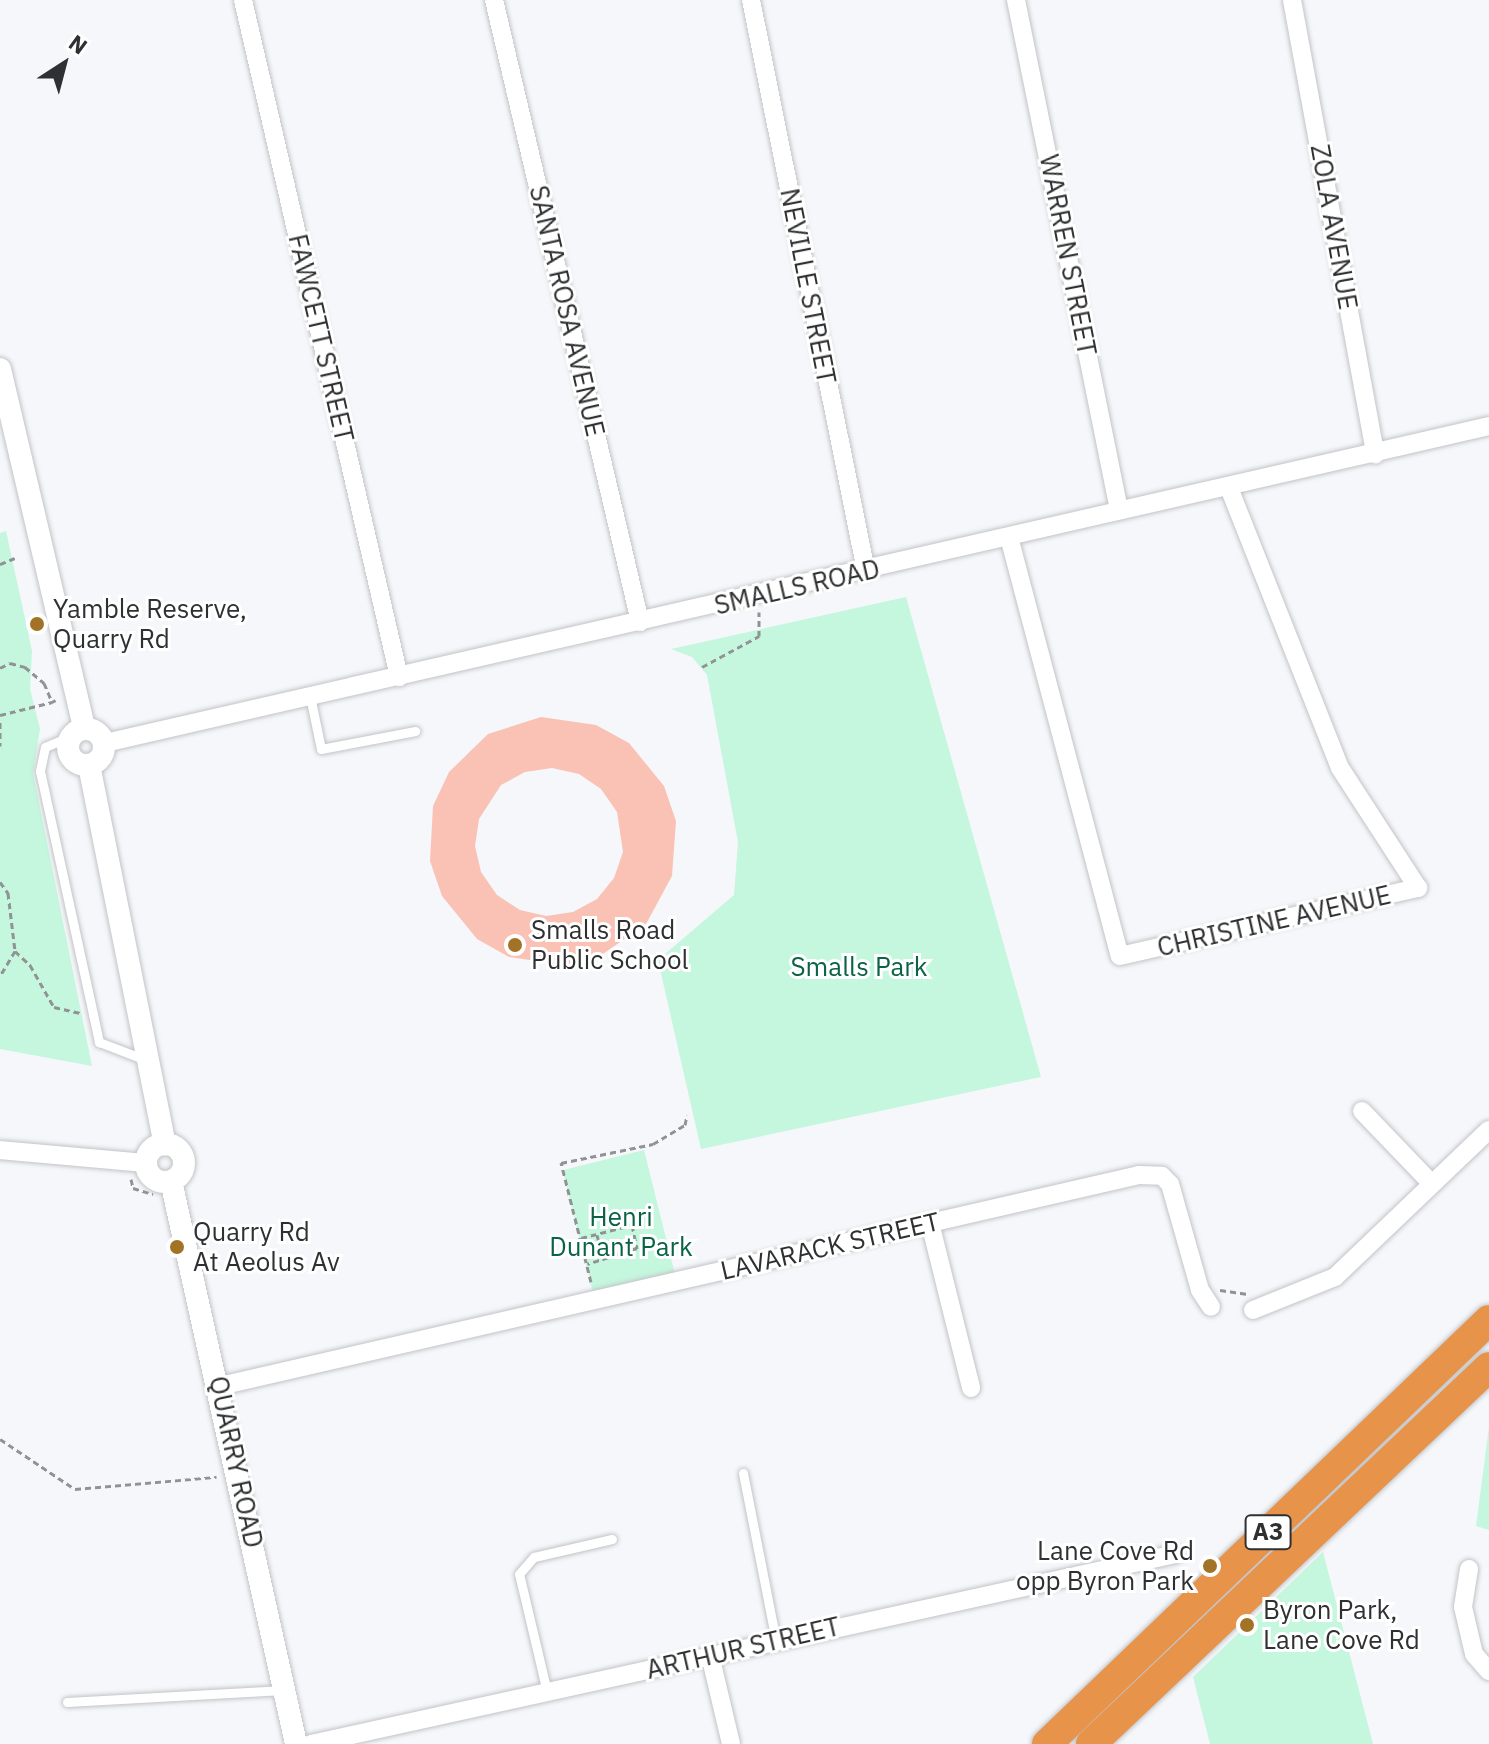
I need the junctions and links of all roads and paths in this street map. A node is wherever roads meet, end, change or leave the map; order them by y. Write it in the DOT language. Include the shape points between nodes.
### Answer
graph roads {
  1 [pos="243,0"];
  2 [pos="494,0"];
  3 [pos="751,0"];
  4 [pos="1016,0"];
  5 [pos="1292,0"];
  6 [pos="0,369"];
  7 [pos="1489,426"];
  8 [pos="1375,454"];
  9 [pos="1229,487"];
  10 [pos="1119,510"];
  11 [pos="1009,537"];
  12 [pos="15,558"];
  13 [pos="0,564"];
  14 [pos="866,571"];
  15 [pos="756,596"];
  16 [pos="640,622"];
  17 [pos="702,667"];
  18 [pos="0,668"];
  19 [pos="399,677"];
  20 [pos="75,691"];
  21 [pos="310,696"];
  22 [pos="52,702"];
  23 [pos="0,715"];
  24 [pos="0,722"];
  25 [pos="415,731"];
  26 [pos="78,732"];
  27 [pos="105,743"];
  28 [pos="0,746"];
  29 [pos="89,765"];
  30 [pos="0,882"];
  31 [pos="15,951"];
  32 [pos="0,976"];
  33 [pos="93,1014"];
  34 [pos="149,1061"];
  35 [pos="1362,1111"];
  36 [pos="687,1115"];
  37 [pos="1489,1130"];
  38 [pos="165,1144"];
  39 [pos="0,1150"];
  40 [pos="139,1171"];
  41 [pos="1432,1184"];
  42 [pos="162,1188"];
  43 [pos="930,1223"];
  44 [pos="597,1235"];
  45 [pos="580,1238"];
  46 [pos="604,1260"];
  47 [pos="587,1264"];
  48 [pos="1200,1290"];
  49 [pos="596,1301"];
  50 [pos="1211,1307"];
  51 [pos="1262,1307"];
  52 [pos="1489,1320"];
  53 [pos="1489,1367"];
  54 [pos="220,1386"];
  55 [pos="971,1388"];
  56 [pos="0,1439"];
  57 [pos="743,1473"];
  58 [pos="223,1476"];
  59 [pos="612,1539"];
  60 [pos="1175,1554"];
  61 [pos="1469,1569"];
  62 [pos="776,1641"];
  63 [pos="710,1655"];
  64 [pos="1489,1671"];
  65 [pos="284,1690"];
  66 [pos="547,1692"];
  67 [pos="67,1702"];
  68 [pos="296,1744"];
  69 [pos="311,1744"];
  70 [pos="731,1744"];
  71 [pos="1047,1744"];
  72 [pos="1091,1744"];
  1 -- 19 [label="street, FAWCETT STREET"];
  2 -- 16 [label="street, SANTA ROSA AVENUE"];
  3 -- 14 [label="street, NEVILLE STREET"];
  4 -- 10 [label="street, WARREN STREET"];
  5 -- 8 [label="street, ZOLA AVENUE"];
  6 -- 20 [label="street"];
  7 -- 8 [label="street, SMALLS ROAD"];
  8 -- 9 [label="street, SMALLS ROAD"];
  9 -- 10 [label="street, SMALLS ROAD"];
  9 -- 11 [label="street, CHRISTINE AVENUE" via="1340,768 1418,888 1120,956"];
  10 -- 11 [label="street, SMALLS ROAD"];
  11 -- 14 [label="street, SMALLS ROAD"];
  12 -- 13 [label="path"];
  14 -- 15 [label="street, SMALLS ROAD"];
  15 -- 16 [label="street, SMALLS ROAD"];
  15 -- 17 [label="path" via="759,636"];
  16 -- 19 [label="street, SMALLS ROAD"];
  18 -- 22 [label="path" via="10,663 25,667 44,683"];
  19 -- 21 [label="street, SMALLS ROAD"];
  20 -- 22 [label="path"];
  20 -- 26 [label="street"];
  21 -- 25 [label="lane" via="321,749"];
  21 -- 27 [label="street, SMALLS ROAD"];
  22 -- 23 [label="path"];
  24 -- 28 [label="path"];
  26 -- 27 [label="street" via="99,734"];
  26 -- 29 [label="street" via="69,753"];
  26 -- 33 [label="lane" via="45,747 40,771"];
  27 -- 29 [label="street" via="100,760"];
  29 -- 34 [label="street"];
  30 -- 31 [label="path" via="8,893"];
  31 -- 32 [label="path"];
  31 -- 33 [label="path" via="30,965 54,1007"];
  33 -- 34 [label="lane" via="99,1042"];
  34 -- 38 [label="street"];
  35 -- 41 [label="street"];
  36 -- 45 [label="path" via="685,1125 653,1144 561,1163"];
  37 -- 41 [label="street"];
  38 -- 40 [label="street" via="152,1150"];
  38 -- 42 [label="street" via="178,1149 184,1160 182,1173"];
  39 -- 40 [label="street"];
  40 -- 42 [label="street"];
  40 -- 42 [label="path" via="133,1188"];
  41 -- 51 [label="street" via="1335,1277"];
  42 -- 54 [label="street, QUARRY ROAD"];
  43 -- 48 [label="street, LAVARACK STREET" via="1139,1175 1162,1176 1175,1195"];
  43 -- 49 [label="street, LAVARACK STREET"];
  43 -- 55 [label="street"];
  44 -- 45 [label="path"];
  44 -- 46 [label="path"];
  44 -- 46 [label="path" via="632,1225 635,1251"];
  45 -- 47 [label="path"];
  46 -- 47 [label="path"];
  47 -- 49 [label="path"];
  48 -- 50 [label="street, LAVARACK STREET"];
  48 -- 51 [label="path" via="1233,1290"];
  49 -- 54 [label="street, LAVARACK STREET"];
  52 -- 71 [label="highway, A3"];
  53 -- 72 [label="highway, A3"];
  54 -- 65 [label="street, QUARRY ROAD"];
  56 -- 58 [label="path" via="75,1489"];
  57 -- 62 [label="lane"];
  59 -- 66 [label="lane" via="524,1564 519,1574"];
  60 -- 62 [label="street, ARTHUR STREET"];
  61 -- 64 [label="street" via="1463,1607 1474,1654"];
  62 -- 63 [label="street, ARTHUR STREET"];
  63 -- 66 [label="street, ARTHUR STREET"];
  63 -- 70 [label="street"];
  65 -- 67 [label="lane"];
  65 -- 68 [label="street, QUARRY ROAD"];
  66 -- 69 [label="street, ARTHUR STREET"];
}
